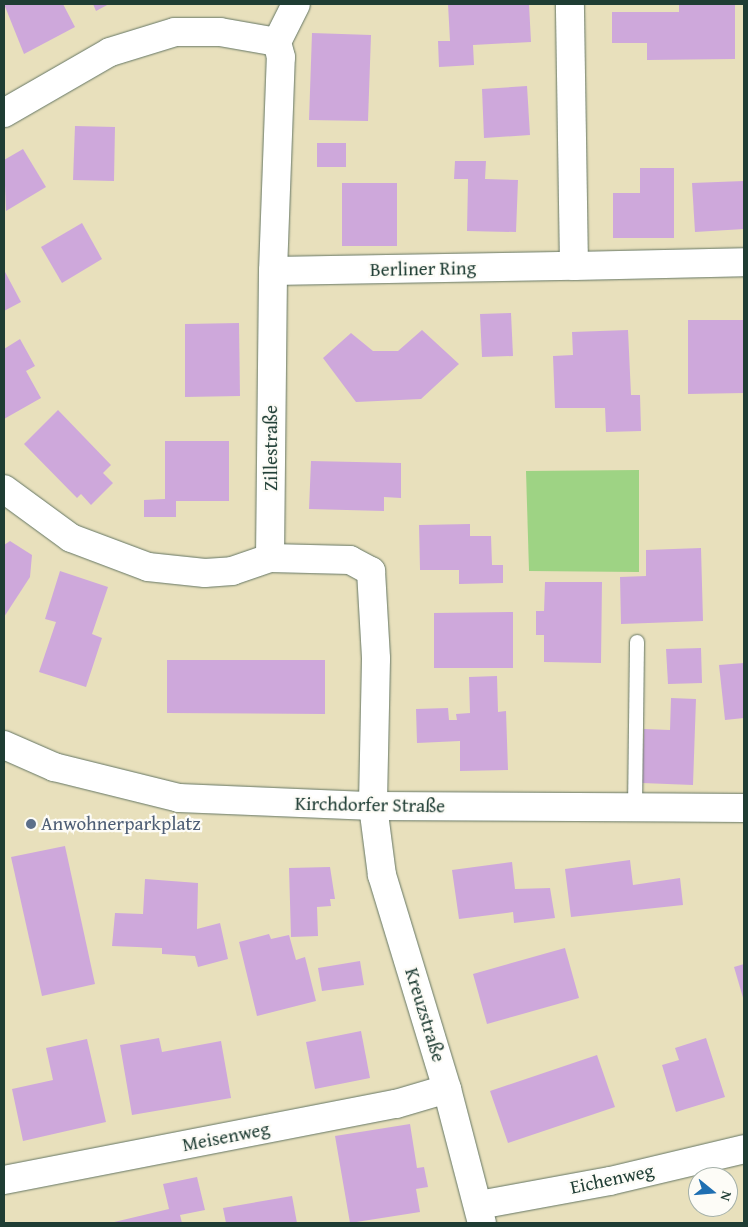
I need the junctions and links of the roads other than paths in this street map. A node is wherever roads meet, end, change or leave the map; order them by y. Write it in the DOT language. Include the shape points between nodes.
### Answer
graph roads {
  1 [pos="296,4"];
  2 [pos="570,4"];
  3 [pos="277,42"];
  4 [pos="4,114"];
  5 [pos="744,262"];
  6 [pos="574,266"];
  7 [pos="273,271"];
  8 [pos="4,489"];
  9 [pos="270,558"];
  10 [pos="637,642"];
  11 [pos="4,745"];
  12 [pos="373,806"];
  13 [pos="635,808"];
  14 [pos="744,808"];
  15 [pos="447,1089"];
  16 [pos="744,1149"];
  17 [pos="4,1180"];
  18 [pos="480,1214"];
  1 -- 3 [label="street"];
  2 -- 6 [label="street"];
  3 -- 4 [label="street" via="220,32 175,32 110,52"];
  3 -- 7 [label="street, Zillestraße" via="282,58"];
  5 -- 6 [label="street, Berliner Ring"];
  6 -- 7 [label="street, Berliner Ring"];
  7 -- 9 [label="street, Zillestraße"];
  8 -- 9 [label="street" via="70,538 148,566 178,573 223,572"];
  9 -- 12 [label="street" via="350,560 371,571 376,659"];
  10 -- 13 [label="lane"];
  11 -- 12 [label="street, Kirchdorfer Straße" via="54,767 178,798"];
  12 -- 13 [label="street, Kirchdorfer Straße"];
  12 -- 15 [label="street, Kreuzstraße" via="382,875"];
  13 -- 14 [label="street, Kirchdorfer Straße"];
  15 -- 17 [label="street, Meisenweg" via="396,1104"];
  15 -- 18 [label="street, Kreuzstraße"];
  16 -- 18 [label="street, Eichenweg"];
}
